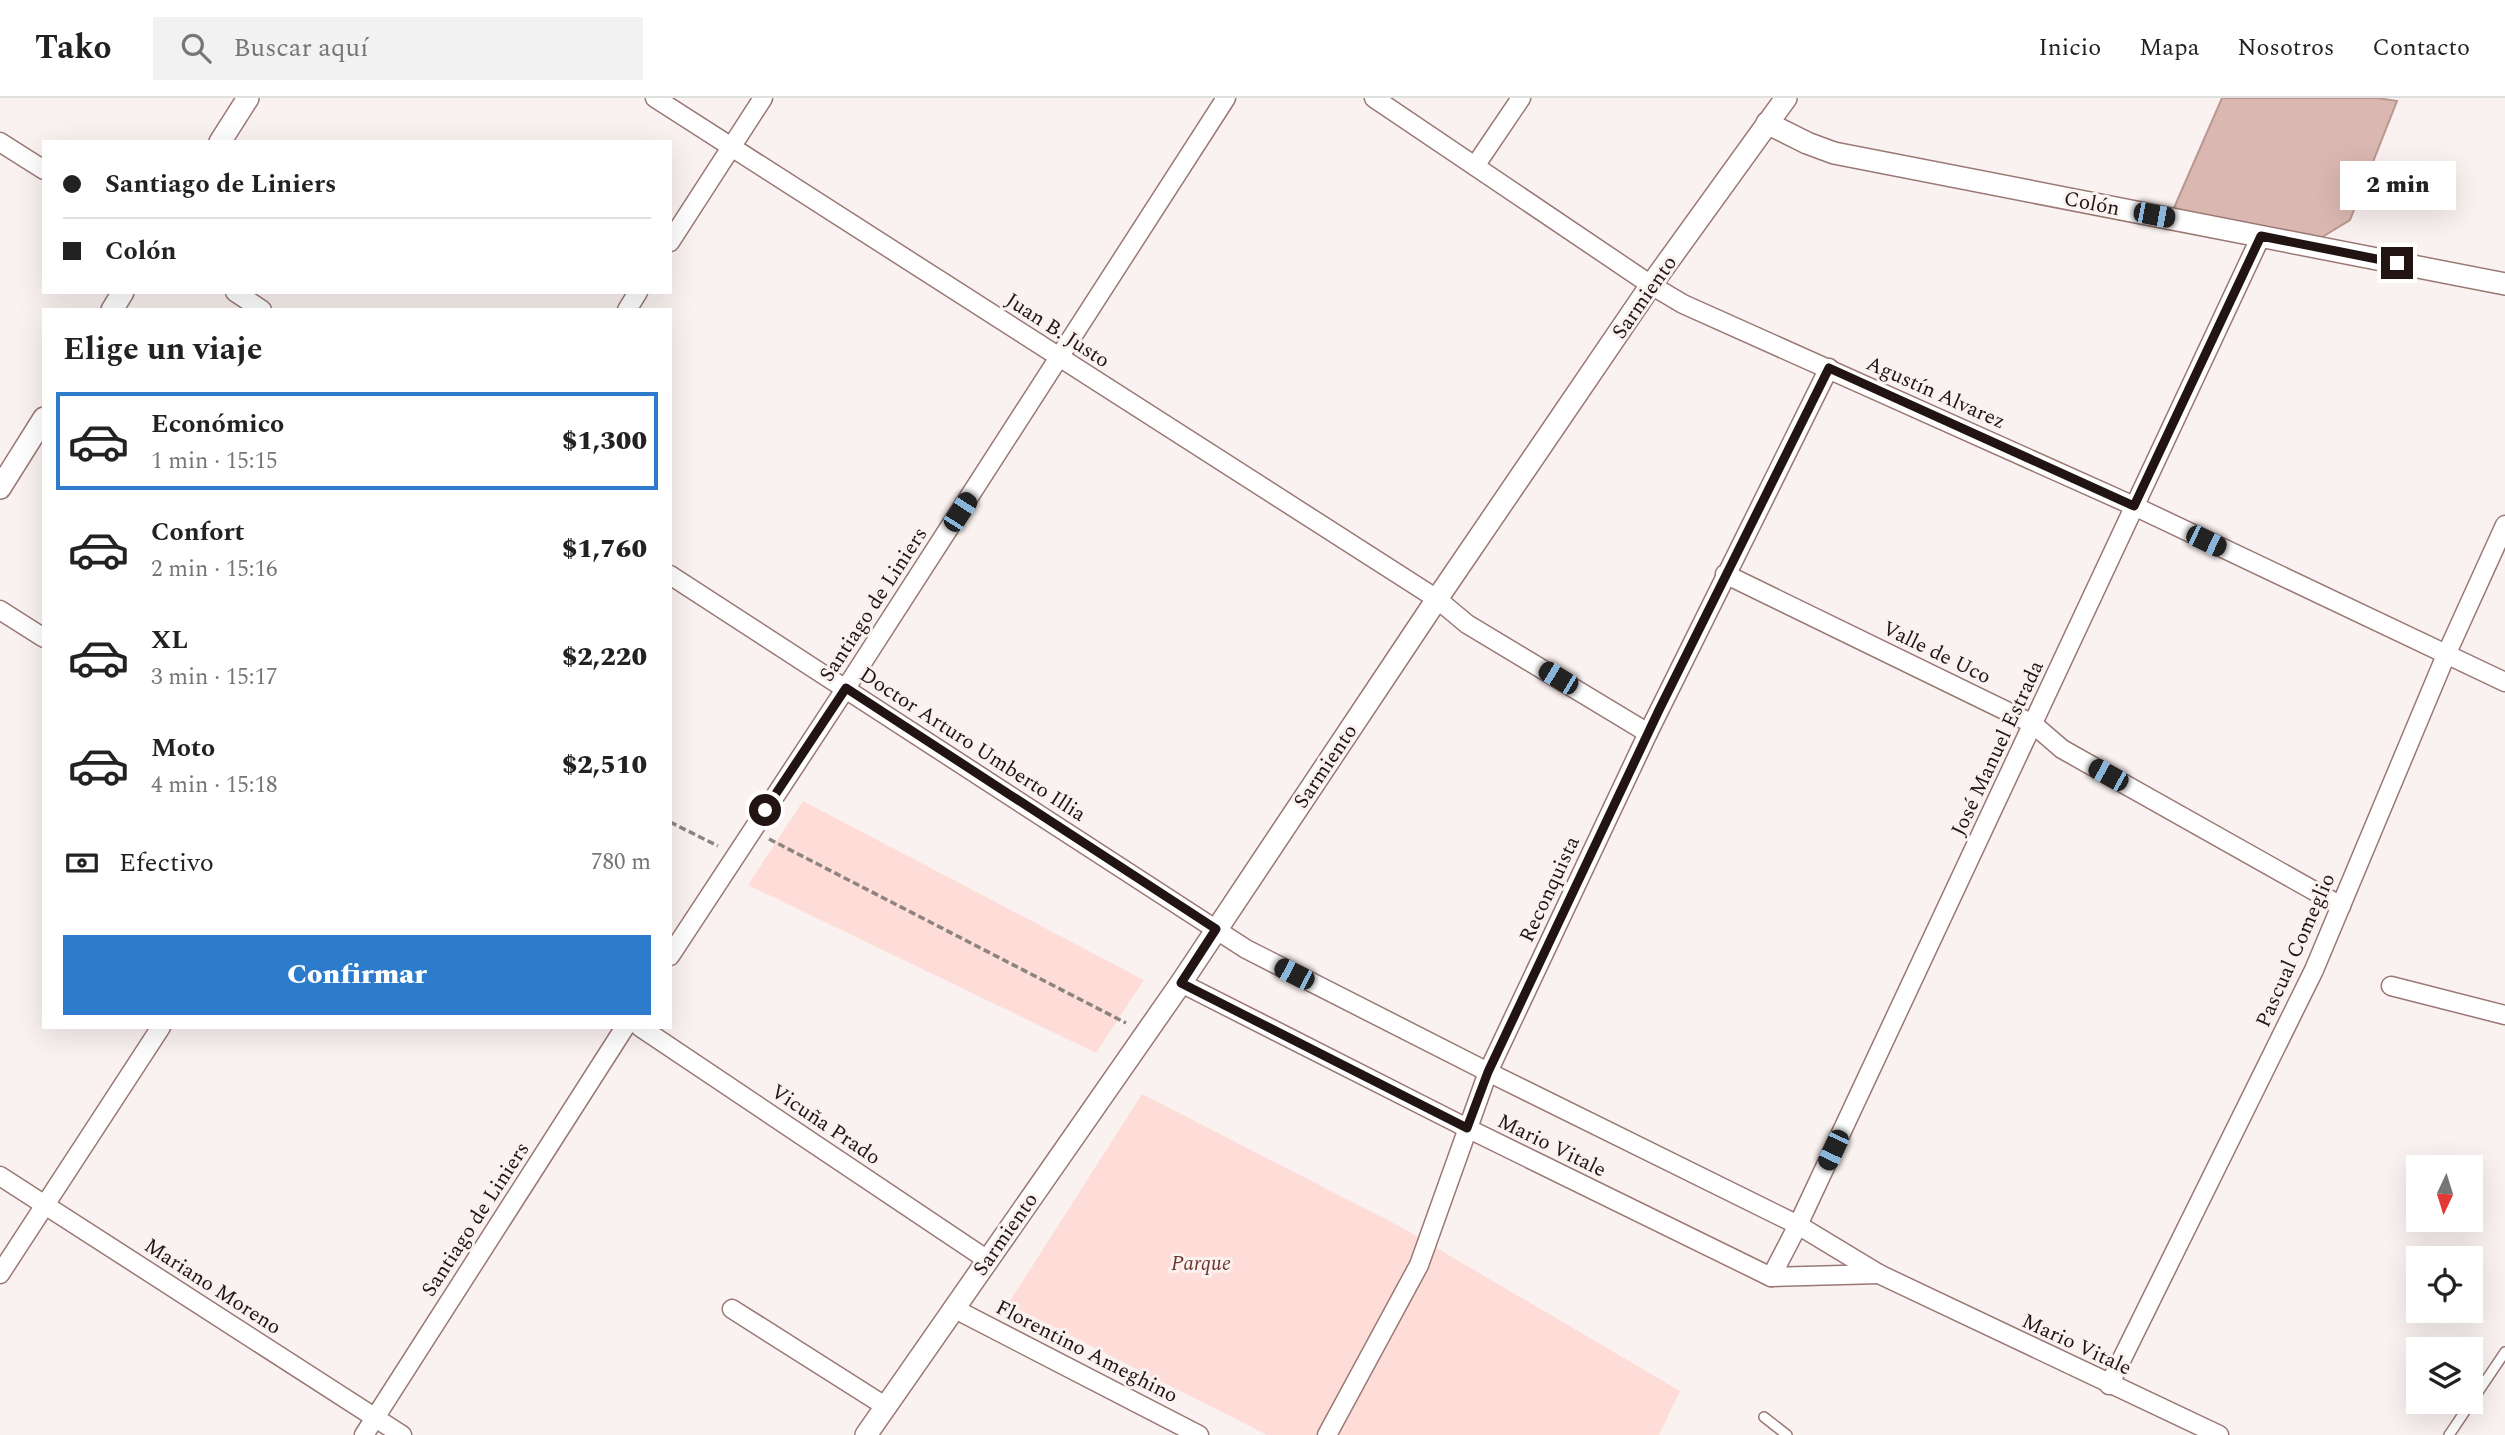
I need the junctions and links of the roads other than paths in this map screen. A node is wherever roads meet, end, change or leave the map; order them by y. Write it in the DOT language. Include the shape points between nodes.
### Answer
graph roads {
  1 [pos="248,98"];
  2 [pos="655,98"];
  3 [pos="763,98"];
  4 [pos="1226,98"];
  5 [pos="1374,98"];
  6 [pos="1521,98"];
  7 [pos="1786,98"];
  8 [pos="1767,123"];
  9 [pos="220,140"];
  10 [pos="0,142"];
  11 [pos="731,147"];
  12 [pos="1475,166"];
  13 [pos="42,169"];
  14 [pos="2261,236"];
  15 [pos="672,239"];
  16 [pos="2505,284"];
  17 [pos="1651,285"];
  18 [pos="238,294"];
  19 [pos="259,308"];
  20 [pos="1059,357"];
  21 [pos="1829,368"];
  22 [pos="42,421"];
  23 [pos="0,488"];
  24 [pos="2134,506"];
  25 [pos="2505,525"];
  26 [pos="1725,575"];
  27 [pos="672,576"];
  28 [pos="1437,599"];
  29 [pos="0,610"];
  30 [pos="42,637"];
  31 [pos="2446,655"];
  32 [pos="2505,682"];
  33 [pos="846,688"];
  34 [pos="2033,724"];
  35 [pos="1648,733"];
  36 [pos="2341,906"];
  37 [pos="1216,929"];
  38 [pos="672,953"];
  39 [pos="1181,983"];
  40 [pos="2390,986"];
  41 [pos="2505,1015"];
  42 [pos="160,1029"];
  43 [pos="624,1029"];
  44 [pos="643,1029"];
  45 [pos="1488,1072"];
  46 [pos="1467,1128"];
  47 [pos="0,1176"];
  48 [pos="45,1205"];
  49 [pos="1798,1225"];
  50 [pos="986,1259"];
  51 [pos="0,1274"];
  52 [pos="1879,1274"];
  53 [pos="1771,1277"];
  54 [pos="953,1308"];
  55 [pos="733,1309"];
  56 [pos="2505,1352"];
  57 [pos="2109,1385"];
  58 [pos="886,1406"];
  59 [pos="375,1417"];
  60 [pos="1764,1417"];
  61 [pos="364,1435"];
  62 [pos="402,1435"];
  63 [pos="866,1435"];
  64 [pos="1199,1435"];
  65 [pos="1327,1435"];
  66 [pos="1787,1435"];
  67 [pos="2219,1435"];
  68 [pos="2449,1435"];
  1 -- 9 [label="street"];
  2 -- 11 [label="street, Juan B. Justo"];
  3 -- 11 [label="street"];
  4 -- 20 [label="street, Santiago de Liniers"];
  5 -- 12 [label="street, Agustín Alvarez"];
  6 -- 12 [label="street"];
  7 -- 8 [label="street, Sarmiento"];
  8 -- 14 [label="street, Colón" via="1834,153"];
  8 -- 17 [label="street, Sarmiento"];
  10 -- 13 [label="street"];
  11 -- 15 [label="street"];
  11 -- 20 [label="street, Juan B. Justo"];
  12 -- 17 [label="street, Agustín Alvarez"];
  14 -- 16 [label="street, Colón"];
  14 -- 24 [label="street, José Manuel Estrada"];
  17 -- 21 [label="street, Agustín Alvarez" via="1683,304"];
  17 -- 28 [label="street, Sarmiento"];
  18 -- 19 [label="street"];
  20 -- 28 [label="street, Juan B. Justo"];
  20 -- 33 [label="street, Santiago de Liniers"];
  21 -- 24 [label="street, Agustín Alvarez"];
  21 -- 26 [label="street, Reconquista"];
  22 -- 23 [label="street"];
  24 -- 31 [label="street, Agustín Alvarez"];
  24 -- 34 [label="street, José Manuel Estrada"];
  25 -- 31 [label="street, Pascual Comeglio"];
  26 -- 34 [label="street, Valle de Uco"];
  26 -- 35 [label="street, Reconquista"];
  27 -- 33 [label="street, Doctor Arturo Umberto Illia"];
  28 -- 35 [label="street, Juan B. Justo" via="1467,624"];
  28 -- 37 [label="street, Sarmiento"];
  29 -- 30 [label="street"];
  31 -- 32 [label="street, Agustín Alvarez"];
  31 -- 36 [label="street, Pascual Comeglio"];
  33 -- 37 [label="street, Doctor Arturo Umberto Illia"];
  33 -- 38 [label="street, Santiago de Liniers"];
  34 -- 36 [label="street, Valle de Uco" via="2062,749"];
  34 -- 49 [label="street, José Manuel Estrada"];
  35 -- 45 [label="street, Reconquista"];
  36 -- 57 [label="street, Pascual Comeglio" via="2314,970"];
  37 -- 39 [label="street, Sarmiento"];
  37 -- 45 [label="street, Mario Vitale" via="1246,949"];
  39 -- 46 [label="street, Mario Vitale"];
  39 -- 50 [label="street, Sarmiento"];
  40 -- 41 [label="street"];
  42 -- 48 [label="street"];
  43 -- 59 [label="street, Santiago de Liniers"];
  44 -- 50 [label="street, Vicuña Prado"];
  45 -- 46 [label="street, Reconquista"];
  45 -- 49 [label="street, Mario Vitale"];
  46 -- 53 [label="street, Mario Vitale"];
  46 -- 65 [label="street, Reconquista" via="1419,1265"];
  47 -- 48 [label="street, Mariano Moreno"];
  48 -- 51 [label="street"];
  48 -- 59 [label="street, Mariano Moreno"];
  49 -- 52 [label="street, Mario Vitale"];
  49 -- 53 [label="street, José Manuel Estrada"];
  50 -- 54 [label="street, Sarmiento"];
  52 -- 53 [label="street, Mario Vitale"];
  52 -- 57 [label="street, Mario Vitale"];
  54 -- 58 [label="street, Sarmiento"];
  54 -- 64 [label="street, Florentino Ameghino"];
  55 -- 58 [label="street"];
  56 -- 68 [label="lane"];
  57 -- 67 [label="street, Mario Vitale"];
  58 -- 63 [label="street, Sarmiento"];
  59 -- 61 [label="street, Santiago de Liniers"];
  59 -- 62 [label="street, Mariano Moreno"];
  60 -- 66 [label="lane"];
}
